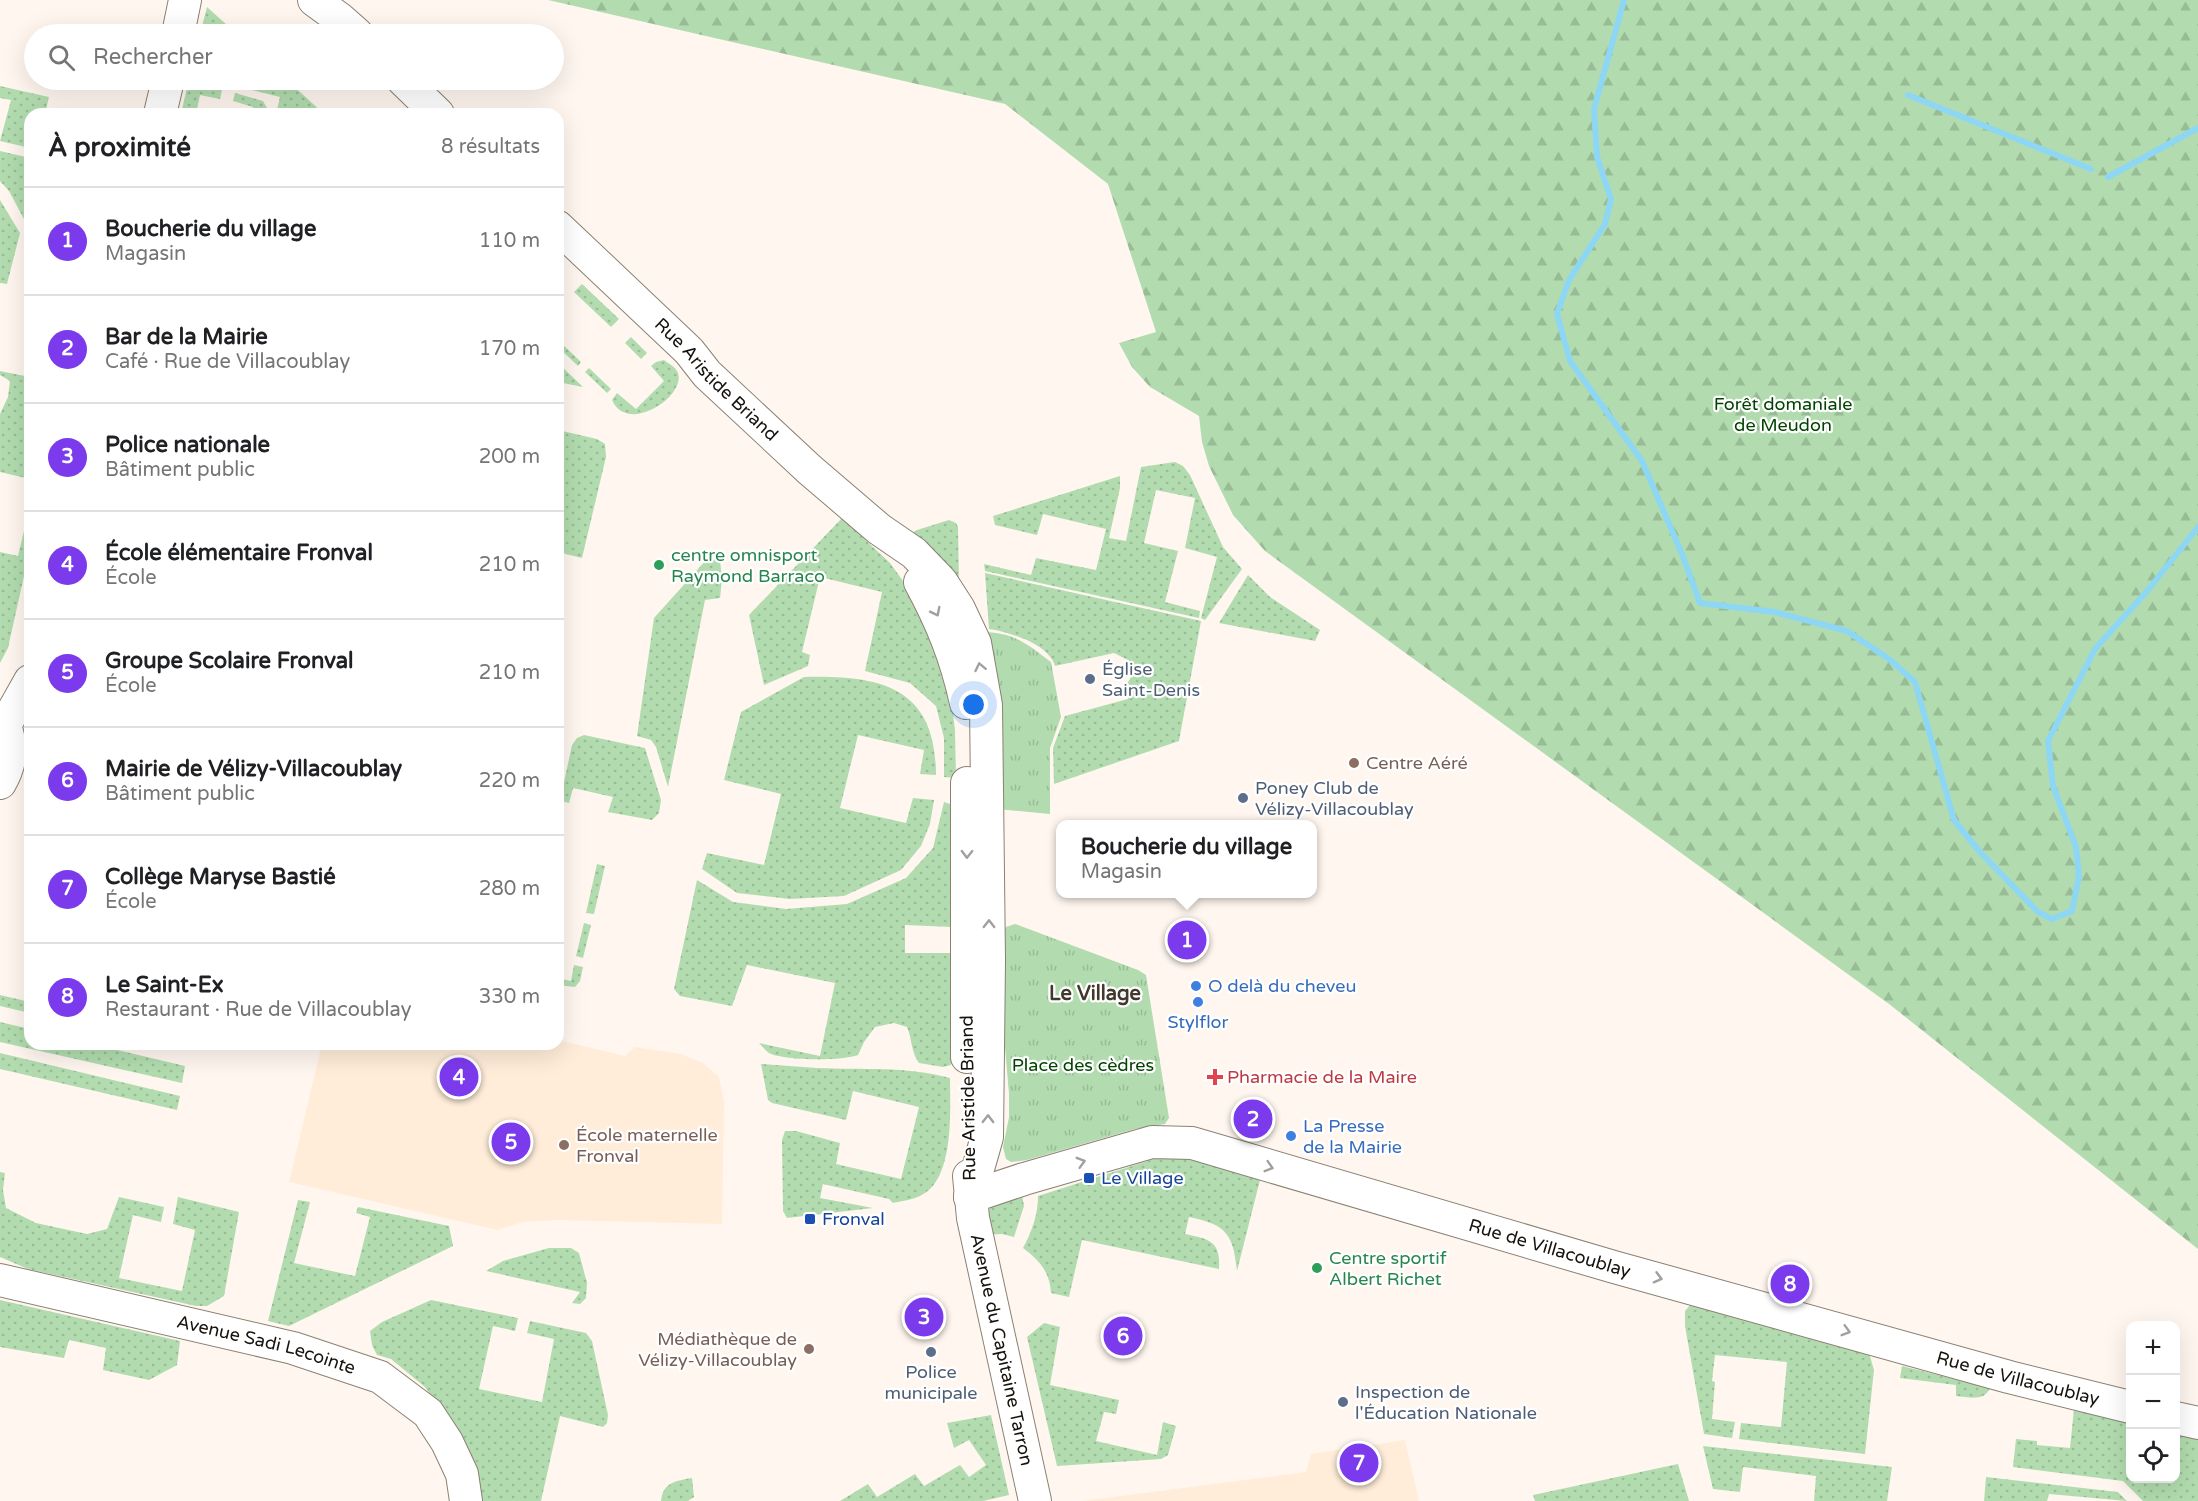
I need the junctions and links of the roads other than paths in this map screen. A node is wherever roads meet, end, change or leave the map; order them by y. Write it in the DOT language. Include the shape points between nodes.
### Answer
graph roads {
  1 [pos="185,0"];
  2 [pos="314,0"];
  3 [pos="342,18"];
  4 [pos="180,24"];
  5 [pos="166,90"];
  6 [pos="413,90"];
  7 [pos="161,108"];
  8 [pos="432,108"];
  9 [pos="564,233"];
  10 [pos="24,683"];
  11 [pos="24,689"];
  12 [pos="0,694"];
  13 [pos="3,721"];
  14 [pos="0,783"];
  15 [pos="970,1197"];
  16 [pos="0,1280"];
  17 [pos="2126,1406"];
  18 [pos="2180,1419"];
  19 [pos="2198,1423"];
  20 [pos="466,1501"];
  21 [pos="1035,1501"];
  1 -- 4 [label="street"];
  2 -- 3 [label="street"];
  5 -- 7 [label="street"];
  6 -- 8 [label="street"];
  9 -- 15 [label="street, Rue Aristide Briand" via="810,470 879,529 914,553 941,581 975,643 986,705 989,807 987,1137"];
  10 -- 12 [label="street"];
  11 -- 13 [label="street"];
  13 -- 14 [label="street" via="10,739 10,754"];
  15 -- 17 [label="street, Rue de Villacoublay, one-way" via="1152,1142 1192,1143 1570,1254"];
  15 -- 21 [label="street, Avenue du Capitaine Tarron"];
  16 -- 20 [label="street, Avenue Sadi Lecointe" via="293,1348 380,1377 428,1413 462,1474"];
  18 -- 19 [label="street"];
}
